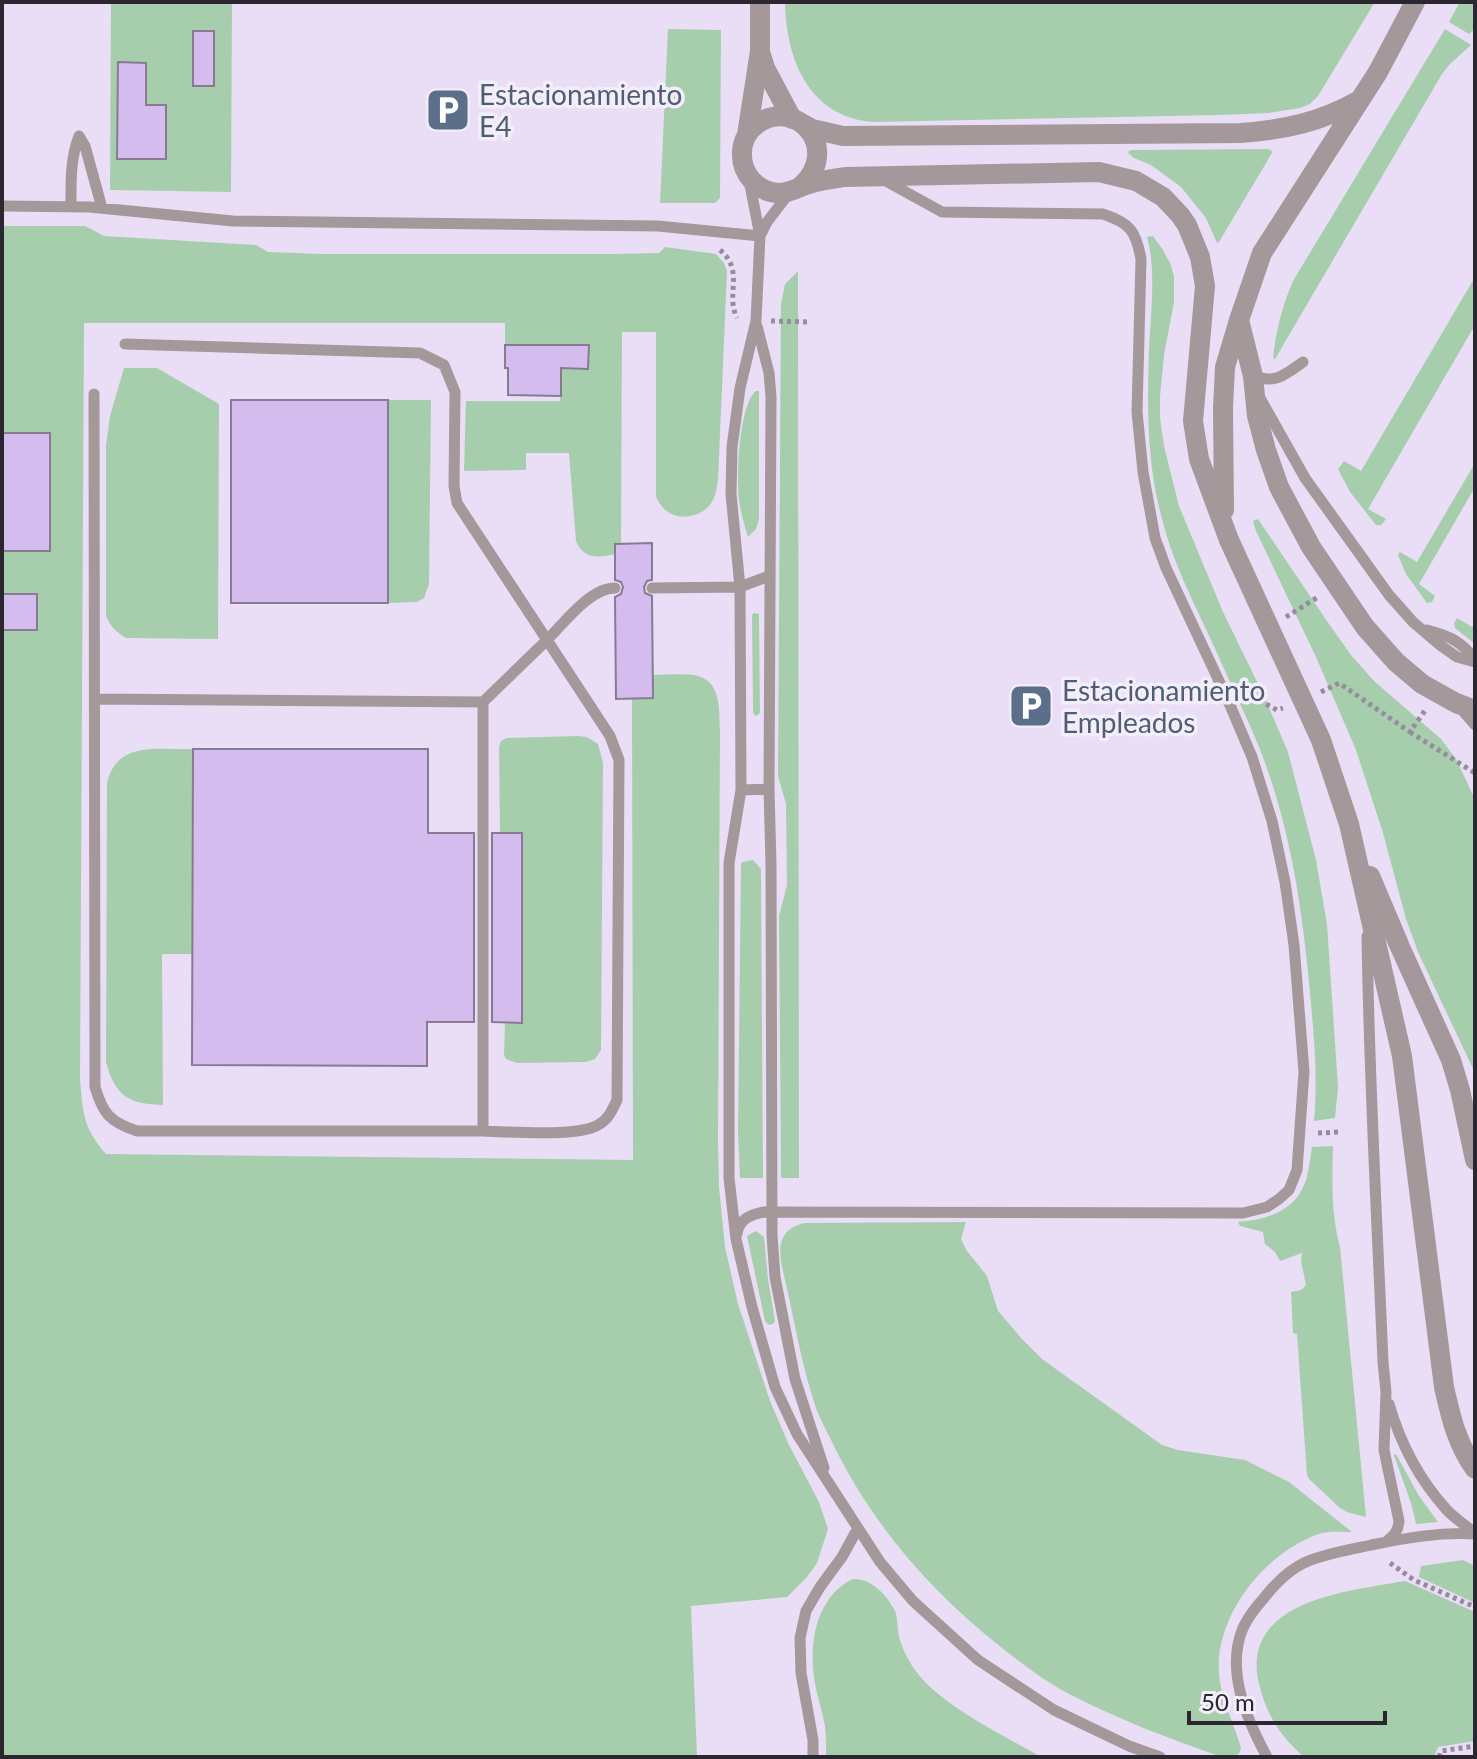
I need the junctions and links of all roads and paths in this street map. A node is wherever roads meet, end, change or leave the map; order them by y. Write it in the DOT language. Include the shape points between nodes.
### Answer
graph roads {
  1 [pos="760,2"];
  2 [pos="1415,2"];
  3 [pos="1430,2"];
  4 [pos="760,51"];
  5 [pos="1378,72"];
  6 [pos="1361,99"];
  7 [pos="797,121"];
  8 [pos="747,135"];
  9 [pos="748,176"];
  10 [pos="870,177"];
  11 [pos="796,189"];
  12 [pos="2,206"];
  13 [pos="71,207"];
  14 [pos="102,208"];
  15 [pos="760,236"];
  16 [pos="712,247"];
  17 [pos="1239,320"];
  18 [pos="756,321"];
  19 [pos="810,322"];
  20 [pos="125,344"];
  21 [pos="1303,362"];
  22 [pos="1253,381"];
  23 [pos="94,394"];
  24 [pos="1225,528"];
  25 [pos="769,576"];
  26 [pos="740,587"];
  27 [pos="615,588"];
  28 [pos="652,588"];
  29 [pos="1318,589"];
  30 [pos="1270,627"];
  31 [pos="547,640"];
  32 [pos="1475,660"];
  33 [pos="1436,692"];
  34 [pos="1227,698"];
  35 [pos="96,699"];
  36 [pos="1304,700"];
  37 [pos="483,702"];
  38 [pos="1466,706"];
  39 [pos="1475,725"];
  40 [pos="1410,732"];
  41 [pos="1475,773"];
  42 [pos="769,789"];
  43 [pos="741,790"];
  44 [pos="1349,824"];
  45 [pos="1366,901"];
  46 [pos="483,1131"];
  47 [pos="1340,1132"];
  48 [pos="1313,1133"];
  49 [pos="1475,1160"];
  50 [pos="771,1212"];
  51 [pos="736,1239"];
  52 [pos="1386,1392"];
  53 [pos="1475,1469"];
  54 [pos="831,1488"];
  55 [pos="858,1528"];
  56 [pos="1475,1534"];
  57 [pos="1387,1541"];
  58 [pos="1390,1563"];
  59 [pos="1475,1607"];
  60 [pos="1475,1746"];
  61 [pos="813,1757"];
  62 [pos="1160,1757"];
  63 [pos="1267,1757"];
  64 [pos="1439,1757"];
  1 -- 4 [label="street"];
  2 -- 5 [label="street"];
  3 -- 5 [label="street"];
  4 -- 7 [label="street"];
  4 -- 8 [label="street"];
  5 -- 6 [label="street"];
  6 -- 7 [label="street" via="1321,119 1241,133 843,136"];
  6 -- 17 [label="street" via="1262,253"];
  7 -- 8 [label="street" via="767,119"];
  7 -- 11 [label="street" via="811,133 818,155 810,178"];
  8 -- 9 [label="street" via="741,161"];
  9 -- 11 [label="street" via="766,191"];
  9 -- 15 [label="lane"];
  10 -- 11 [label="street" via="813,182"];
  10 -- 24 [label="street" via="1099,172 1150,187 1173,206 1192,235 1203,271 1193,421 1199,459"];
  10 -- 34 [label="lane" via="886,180 942,212 1103,214 1131,228 1141,259 1137,412 1155,538"];
  11 -- 15 [label="lane"];
  12 -- 13 [label="lane"];
  13 -- 14 [label="lane"];
  13 -- 14 [label="lane" via="79,136"];
  14 -- 15 [label="lane" via="233,221 658,226"];
  15 -- 18 [label="lane"];
  16 -- 18 [label="path" via="729,258 734,270 735,316"];
  17 -- 22 [label="street"];
  17 -- 24 [label="street" via="1225,367"];
  18 -- 19 [label="path"];
  18 -- 25 [label="lane" via="771,397"];
  18 -- 26 [label="lane" via="732,447"];
  20 -- 31 [label="lane" via="420,353 444,365 455,392 457,503"];
  21 -- 22 [label="lane" via="1281,377"];
  22 -- 32 [label="lane" via="1305,478 1389,595 1440,645 1457,657"];
  22 -- 33 [label="street" via="1266,450 1311,547 1365,627 1396,662"];
  23 -- 35 [label="lane"];
  24 -- 30 [label="street"];
  25 -- 26 [label="lane"];
  25 -- 42 [label="lane"];
  26 -- 28 [label="lane"];
  26 -- 43 [label="lane"];
  27 -- 31 [label="lane" via="593,594"];
  29 -- 30 [label="path" via="1316,600"];
  30 -- 36 [label="street"];
  31 -- 37 [label="lane"];
  31 -- 46 [label="lane" via="610,736 619,760 617,1100 610,1116 581,1132"];
  33 -- 38 [label="street"];
  33 -- 40 [label="path"];
  34 -- 36 [label="path" via="1248,694 1277,710"];
  34 -- 50 [label="lane" via="1272,821 1294,945 1304,1072 1297,1170 1289,1190 1267,1207 1243,1213"];
  35 -- 37 [label="lane"];
  35 -- 46 [label="lane" via="95,1087 109,1118 137,1131"];
  36 -- 40 [label="path" via="1339,683"];
  36 -- 44 [label="street"];
  37 -- 46 [label="lane"];
  38 -- 39 [label="lane"];
  40 -- 41 [label="path"];
  42 -- 43 [label="lane"];
  42 -- 50 [label="lane"];
  43 -- 51 [label="lane" via="729,863 729,1178"];
  44 -- 45 [label="street"];
  44 -- 49 [label="street" via="1451,1060"];
  45 -- 52 [label="lane"];
  45 -- 53 [label="street" via="1402,1056 1444,1387 1459,1445"];
  47 -- 48 [label="path"];
  50 -- 51 [label="lane" via="743,1220"];
  50 -- 54 [label="lane" via="775,1277 792,1364"];
  51 -- 54 [label="lane" via="775,1387"];
  52 -- 56 [label="lane" via="1421,1474 1447,1511"];
  52 -- 57 [label="lane" via="1384,1450 1399,1521 1395,1536"];
  54 -- 55 [label="lane"];
  55 -- 61 [label="lane" via="806,1611 800,1638"];
  55 -- 62 [label="lane" via="913,1601 978,1660 1054,1710"];
  56 -- 57 [label="lane"];
  57 -- 63 [label="lane" via="1303,1563 1270,1590 1243,1628 1237,1650 1240,1693"];
  58 -- 59 [label="path" via="1414,1580"];
  60 -- 64 [label="path" via="1441,1751"];
}
